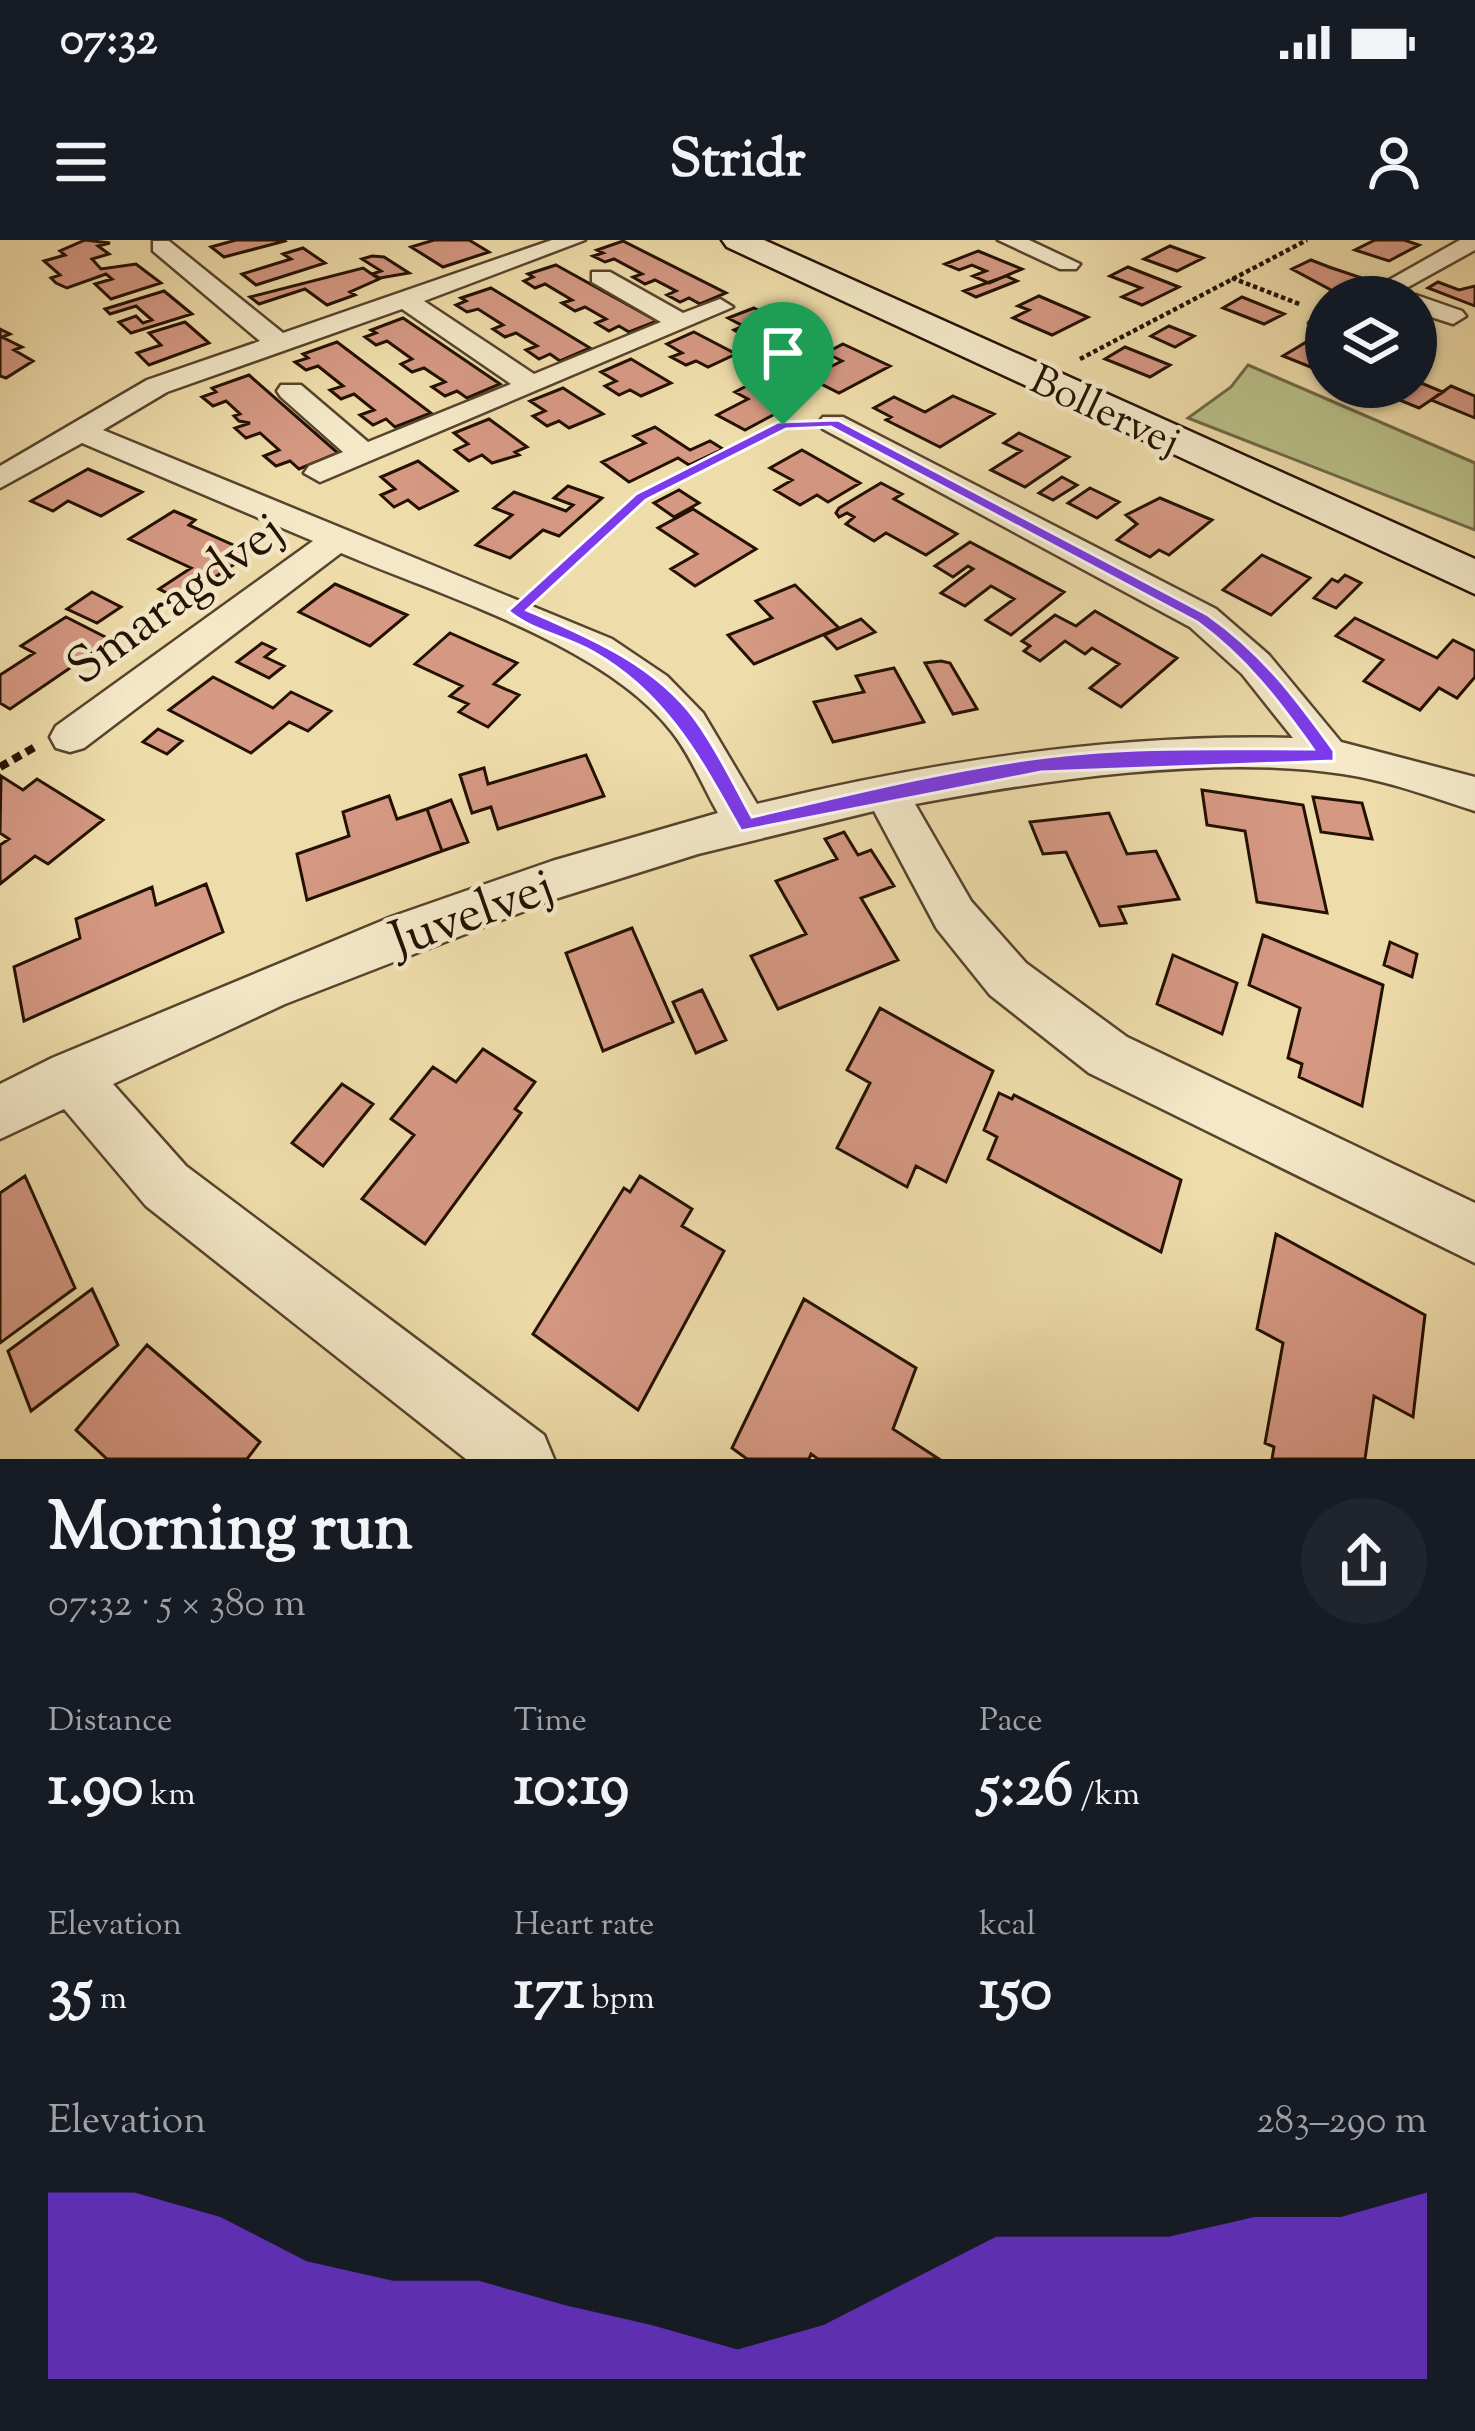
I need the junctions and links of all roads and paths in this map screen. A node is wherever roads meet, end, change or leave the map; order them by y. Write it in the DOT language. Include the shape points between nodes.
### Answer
graph roads {
  1 [pos="574,240"];
  2 [pos="738,240"];
  3 [pos="1009,240"];
  4 [pos="1306,240"];
  5 [pos="160,246"];
  6 [pos="524,247"];
  7 [pos="1470,248"];
  8 [pos="1068,264"];
  9 [pos="1419,276"];
  10 [pos="601,278"];
  11 [pos="1232,278"];
  12 [pos="404,299"];
  13 [pos="721,307"];
  14 [pos="1437,310"];
  15 [pos="1305,311"];
  16 [pos="1453,316"];
  17 [pos="681,323"];
  18 [pos="279,343"];
  19 [pos="1064,368"];
  20 [pos="532,385"];
  21 [pos="291,391"];
  22 [pos="833,423"];
  23 [pos="79,431"];
  24 [pos="364,455"];
  25 [pos="320,473"];
  26 [pos="0,478"];
  27 [pos="338,539"];
  28 [pos="1475,578"];
  29 [pos="516,611"];
  30 [pos="70,736"];
  31 [pos="1328,756"];
  32 [pos="886,793"];
  33 [pos="1475,794"];
  34 [pos="747,826"];
  35 [pos="71,1076"];
  36 [pos="0,1112"];
  37 [pos="1475,1234"];
  38 [pos="520,1459"];
  1 -- 6 [label="street"];
  2 -- 28 [label="main road, Bollervej"];
  3 -- 8 [label="street"];
  4 -- 11 [label="path"];
  5 -- 18 [label="street"];
  6 -- 12 [label="street"];
  7 -- 9 [label="street"];
  10 -- 17 [label="street"];
  11 -- 15 [label="path"];
  11 -- 19 [label="path"];
  12 -- 18 [label="street"];
  12 -- 20 [label="street"];
  13 -- 17 [label="street"];
  14 -- 16 [label="street"];
  17 -- 20 [label="street"];
  18 -- 23 [label="street" via="157,386"];
  20 -- 24 [label="street"];
  21 -- 24 [label="street"];
  22 -- 29 [label="path" via="783,425 641,497"];
  22 -- 31 [label="street" via="1203,619 1271,677"];
  23 -- 26 [label="street"];
  23 -- 27 [label="street, Smaragdvej"];
  24 -- 25 [label="street"];
  27 -- 29 [label="street, Smaragdvej"];
  27 -- 30 [label="street, Smaragdvej"];
  29 -- 34 [label="street, Smaragdvej" via="599,648 653,686 689,724"];
  31 -- 32 [label="street, Juvelvej" via="1041,765"];
  31 -- 33 [label="street, Juvelvej"];
  32 -- 34 [label="street, Juvelvej"];
  32 -- 37 [label="street" via="954,915 1008,979 1108,1055"];
  34 -- 35 [label="street, Juvelvej" via="550,879"];
  35 -- 36 [label="street, Juvelvej"];
  35 -- 38 [label="street" via="166,1186"];
}
